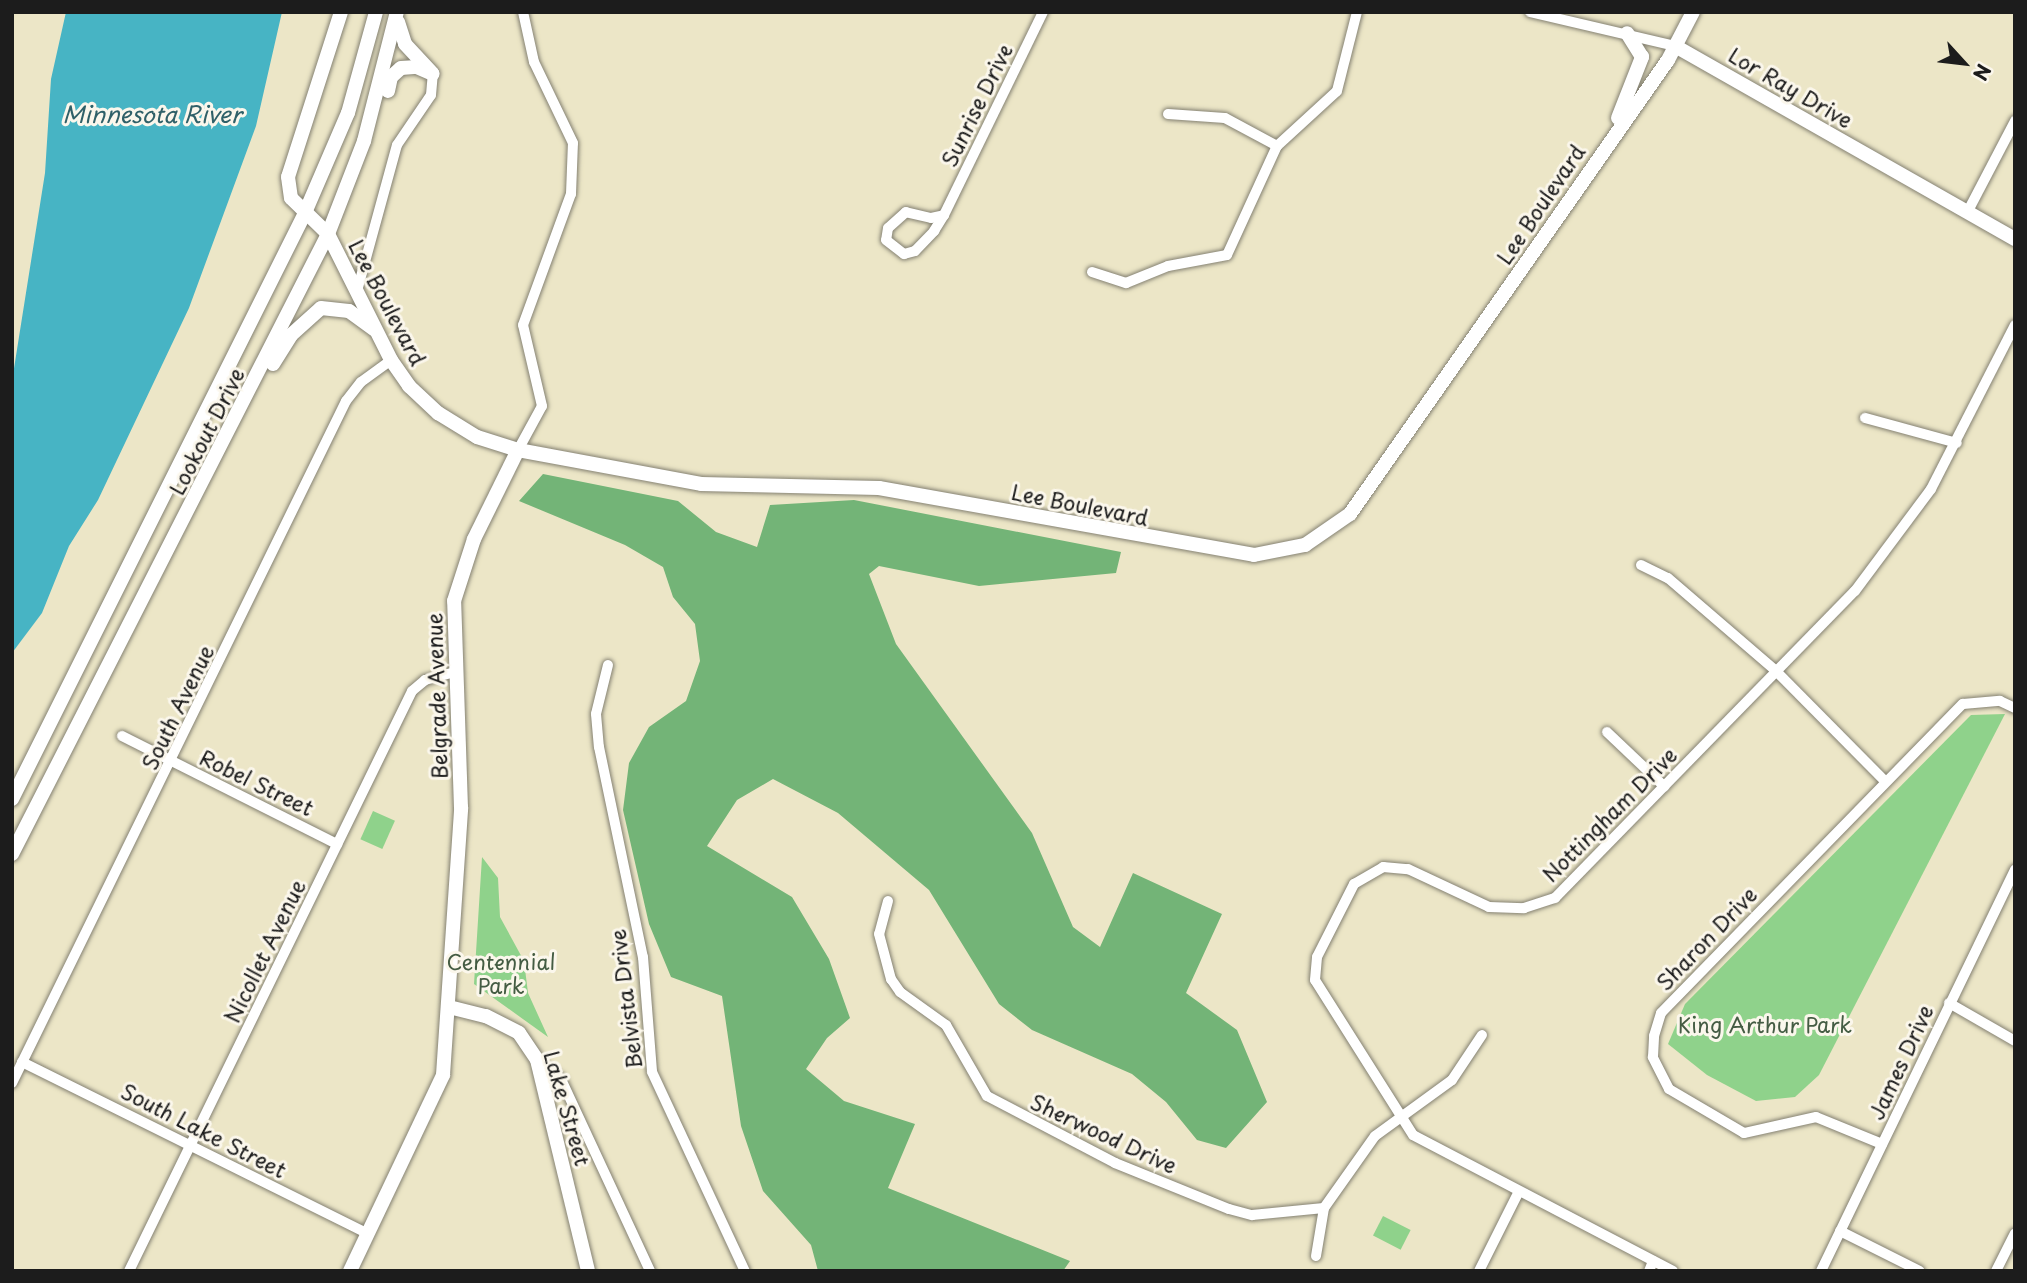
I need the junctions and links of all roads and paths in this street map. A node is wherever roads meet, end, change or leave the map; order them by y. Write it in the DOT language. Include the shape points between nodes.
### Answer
graph roads {
  1 [pos="341,12"];
  2 [pos="376,12"];
  3 [pos="523,12"];
  4 [pos="1043,12"];
  5 [pos="1357,12"];
  6 [pos="1530,12"];
  7 [pos="1693,12"];
  8 [pos="397,15"];
  9 [pos="1627,33"];
  10 [pos="1675,46"];
  11 [pos="433,75"];
  12 [pos="1168,114"];
  13 [pos="2015,121"];
  14 [pos="1608,142"];
  15 [pos="1277,146"];
  16 [pos="348,185"];
  17 [pos="1968,211"];
  18 [pos="304,215"];
  19 [pos="944,215"];
  20 [pos="328,234"];
  21 [pos="2015,239"];
  22 [pos="1092,272"];
  23 [pos="357,291"];
  24 [pos="2015,325"];
  25 [pos="375,330"];
  26 [pos="391,360"];
  27 [pos="1865,418"];
  28 [pos="228,437"];
  29 [pos="1956,443"];
  30 [pos="518,450"];
  31 [pos="1641,565"];
  32 [pos="608,665"];
  33 [pos="1776,671"];
  34 [pos="454,672"];
  35 [pos="2015,708"];
  36 [pos="1607,732"];
  37 [pos="122,736"];
  38 [pos="172,762"];
  39 [pos="1885,781"];
  40 [pos="1664,786"];
  41 [pos="12,799"];
  42 [pos="337,844"];
  43 [pos="12,853"];
  44 [pos="2015,869"];
  45 [pos="888,901"];
  46 [pos="1949,1003"];
  47 [pos="449,1007"];
  48 [pos="1482,1035"];
  49 [pos="2015,1041"];
  50 [pos="537,1060"];
  51 [pos="22,1062"];
  52 [pos="12,1083"];
  53 [pos="1398,1118"];
  54 [pos="1882,1144"];
  55 [pos="192,1146"];
  56 [pos="1519,1191"];
  57 [pos="1324,1208"];
  58 [pos="1840,1231"];
  59 [pos="2015,1233"];
  60 [pos="368,1234"];
  61 [pos="1316,1255"];
  62 [pos="1651,1266"];
  63 [pos="129,1271"];
  64 [pos="349,1271"];
  65 [pos="588,1271"];
  66 [pos="650,1271"];
  67 [pos="745,1271"];
  68 [pos="1479,1271"];
  69 [pos="1673,1271"];
  70 [pos="1821,1271"];
  71 [pos="1920,1271"];
  72 [pos="1996,1271"];
  1 -- 18 [label="main road" via="288,177 291,198"];
  2 -- 18 [label="main road, Lookout Drive" via="348,113"];
  3 -- 30 [label="street, Belgrade Avenue" via="534,62 573,143 570,194 523,325 542,406"];
  4 -- 19 [label="street, Sunrise Drive"];
  5 -- 15 [label="street" via="1337,90"];
  6 -- 9 [label="street, Lor Ray Drive"];
  7 -- 10 [label="main road, Lee Boulevard"];
  8 -- 11 [label="main road" via="405,44"];
  8 -- 16 [label="main road, Lookout Drive"];
  9 -- 10 [label="street, Lor Ray Drive"];
  9 -- 14 [label="main road" via="1642,57"];
  10 -- 14 [label="main road, Lee Boulevard"];
  10 -- 17 [label="main road, Lor Ray Drive"];
  11 -- 16 [label="main road" via="416,67 396,71 372,144"];
  11 -- 23 [label="street" via="431,95 397,145"];
  12 -- 15 [label="street" via="1225,118"];
  13 -- 17 [label="street"];
  14 -- 30 [label="main road, Lee Boulevard" via="1350,514 1331,532 1280,553 1225,553 879,488 701,484"];
  15 -- 22 [label="street" via="1227,256 1168,265 1126,283"];
  16 -- 20 [label="main road, Lookout Drive"];
  17 -- 21 [label="main road, Lor Ray Drive"];
  18 -- 20 [label="main road, Lee Boulevard"];
  18 -- 41 [label="main road, Lookout Drive"];
  19 -- 19 [label="street, Sunrise Drive" via="915,251 904,254 886,240 888,228 906,212 931,218"];
  20 -- 23 [label="main road, Lee Boulevard"];
  20 -- 28 [label="main road, Lookout Drive"];
  23 -- 25 [label="main road, Lee Boulevard"];
  24 -- 29 [label="street, Nottingham Drive"];
  25 -- 26 [label="main road, Lee Boulevard"];
  25 -- 28 [label="main road" via="335,307 307,317"];
  26 -- 30 [label="main road, Lee Boulevard" via="438,413 477,437"];
  26 -- 38 [label="street, South Avenue" via="360,382 345,401"];
  27 -- 29 [label="street"];
  28 -- 43 [label="main road, Lookout Drive"];
  29 -- 33 [label="street, Nottingham Drive" via="1931,489 1855,591"];
  30 -- 34 [label="main road, Belgrade Avenue" via="474,539 457,590"];
  31 -- 33 [label="street" via="1668,578"];
  32 -- 67 [label="street, Belvista Drive" via="596,714 599,747 643,957 652,1072"];
  33 -- 39 [label="street"];
  33 -- 40 [label="street, Nottingham Drive"];
  34 -- 42 [label="street, Nicollet Avenue" via="425,680 412,691"];
  34 -- 47 [label="main road, Belgrade Avenue" via="461,808"];
  35 -- 39 [label="street, Sharon Drive" via="2000,701 1963,704"];
  36 -- 40 [label="street"];
  37 -- 38 [label="street, Robel Street"];
  38 -- 42 [label="street, Robel Street"];
  38 -- 51 [label="street, South Avenue"];
  39 -- 54 [label="street, Sharon Drive" via="1661,1013 1653,1057 1662,1080 1679,1099 1744,1133 1816,1117"];
  40 -- 53 [label="street, Nottingham Drive" via="1555,898 1524,908 1489,907 1408,869 1383,867 1354,884 1317,957 1315,980"];
  42 -- 55 [label="street, Nicollet Avenue"];
  44 -- 46 [label="street, James Drive"];
  45 -- 57 [label="street, Sherwood Drive" via="879,934 891,979 900,992 946,1025 979,1085 998,1106 1115,1163 1229,1209 1252,1214"];
  46 -- 49 [label="street"];
  46 -- 54 [label="street, James Drive"];
  47 -- 50 [label="main road, Lake Street" via="486,1016 519,1033"];
  47 -- 60 [label="main road, Belgrade Avenue" via="443,1075"];
  48 -- 53 [label="street" via="1452,1080"];
  50 -- 65 [label="main road, Lake Street"];
  50 -- 66 [label="street" via="561,1079"];
  51 -- 52 [label="street, South Avenue"];
  51 -- 55 [label="street, South Lake Street"];
  53 -- 56 [label="street, Nottingham Drive" via="1413,1135"];
  53 -- 57 [label="street" via="1375,1136"];
  54 -- 58 [label="street, James Drive"];
  55 -- 60 [label="street, South Lake Street"];
  55 -- 63 [label="street, Nicollet Avenue"];
  56 -- 62 [label="street, Nottingham Drive"];
  56 -- 68 [label="street"];
  57 -- 61 [label="street"];
  58 -- 70 [label="street, James Drive"];
  58 -- 71 [label="street"];
  59 -- 72 [label="street"];
  60 -- 64 [label="main road, Belgrade Avenue"];
  62 -- 69 [label="street, Nottingham Drive"];
}
